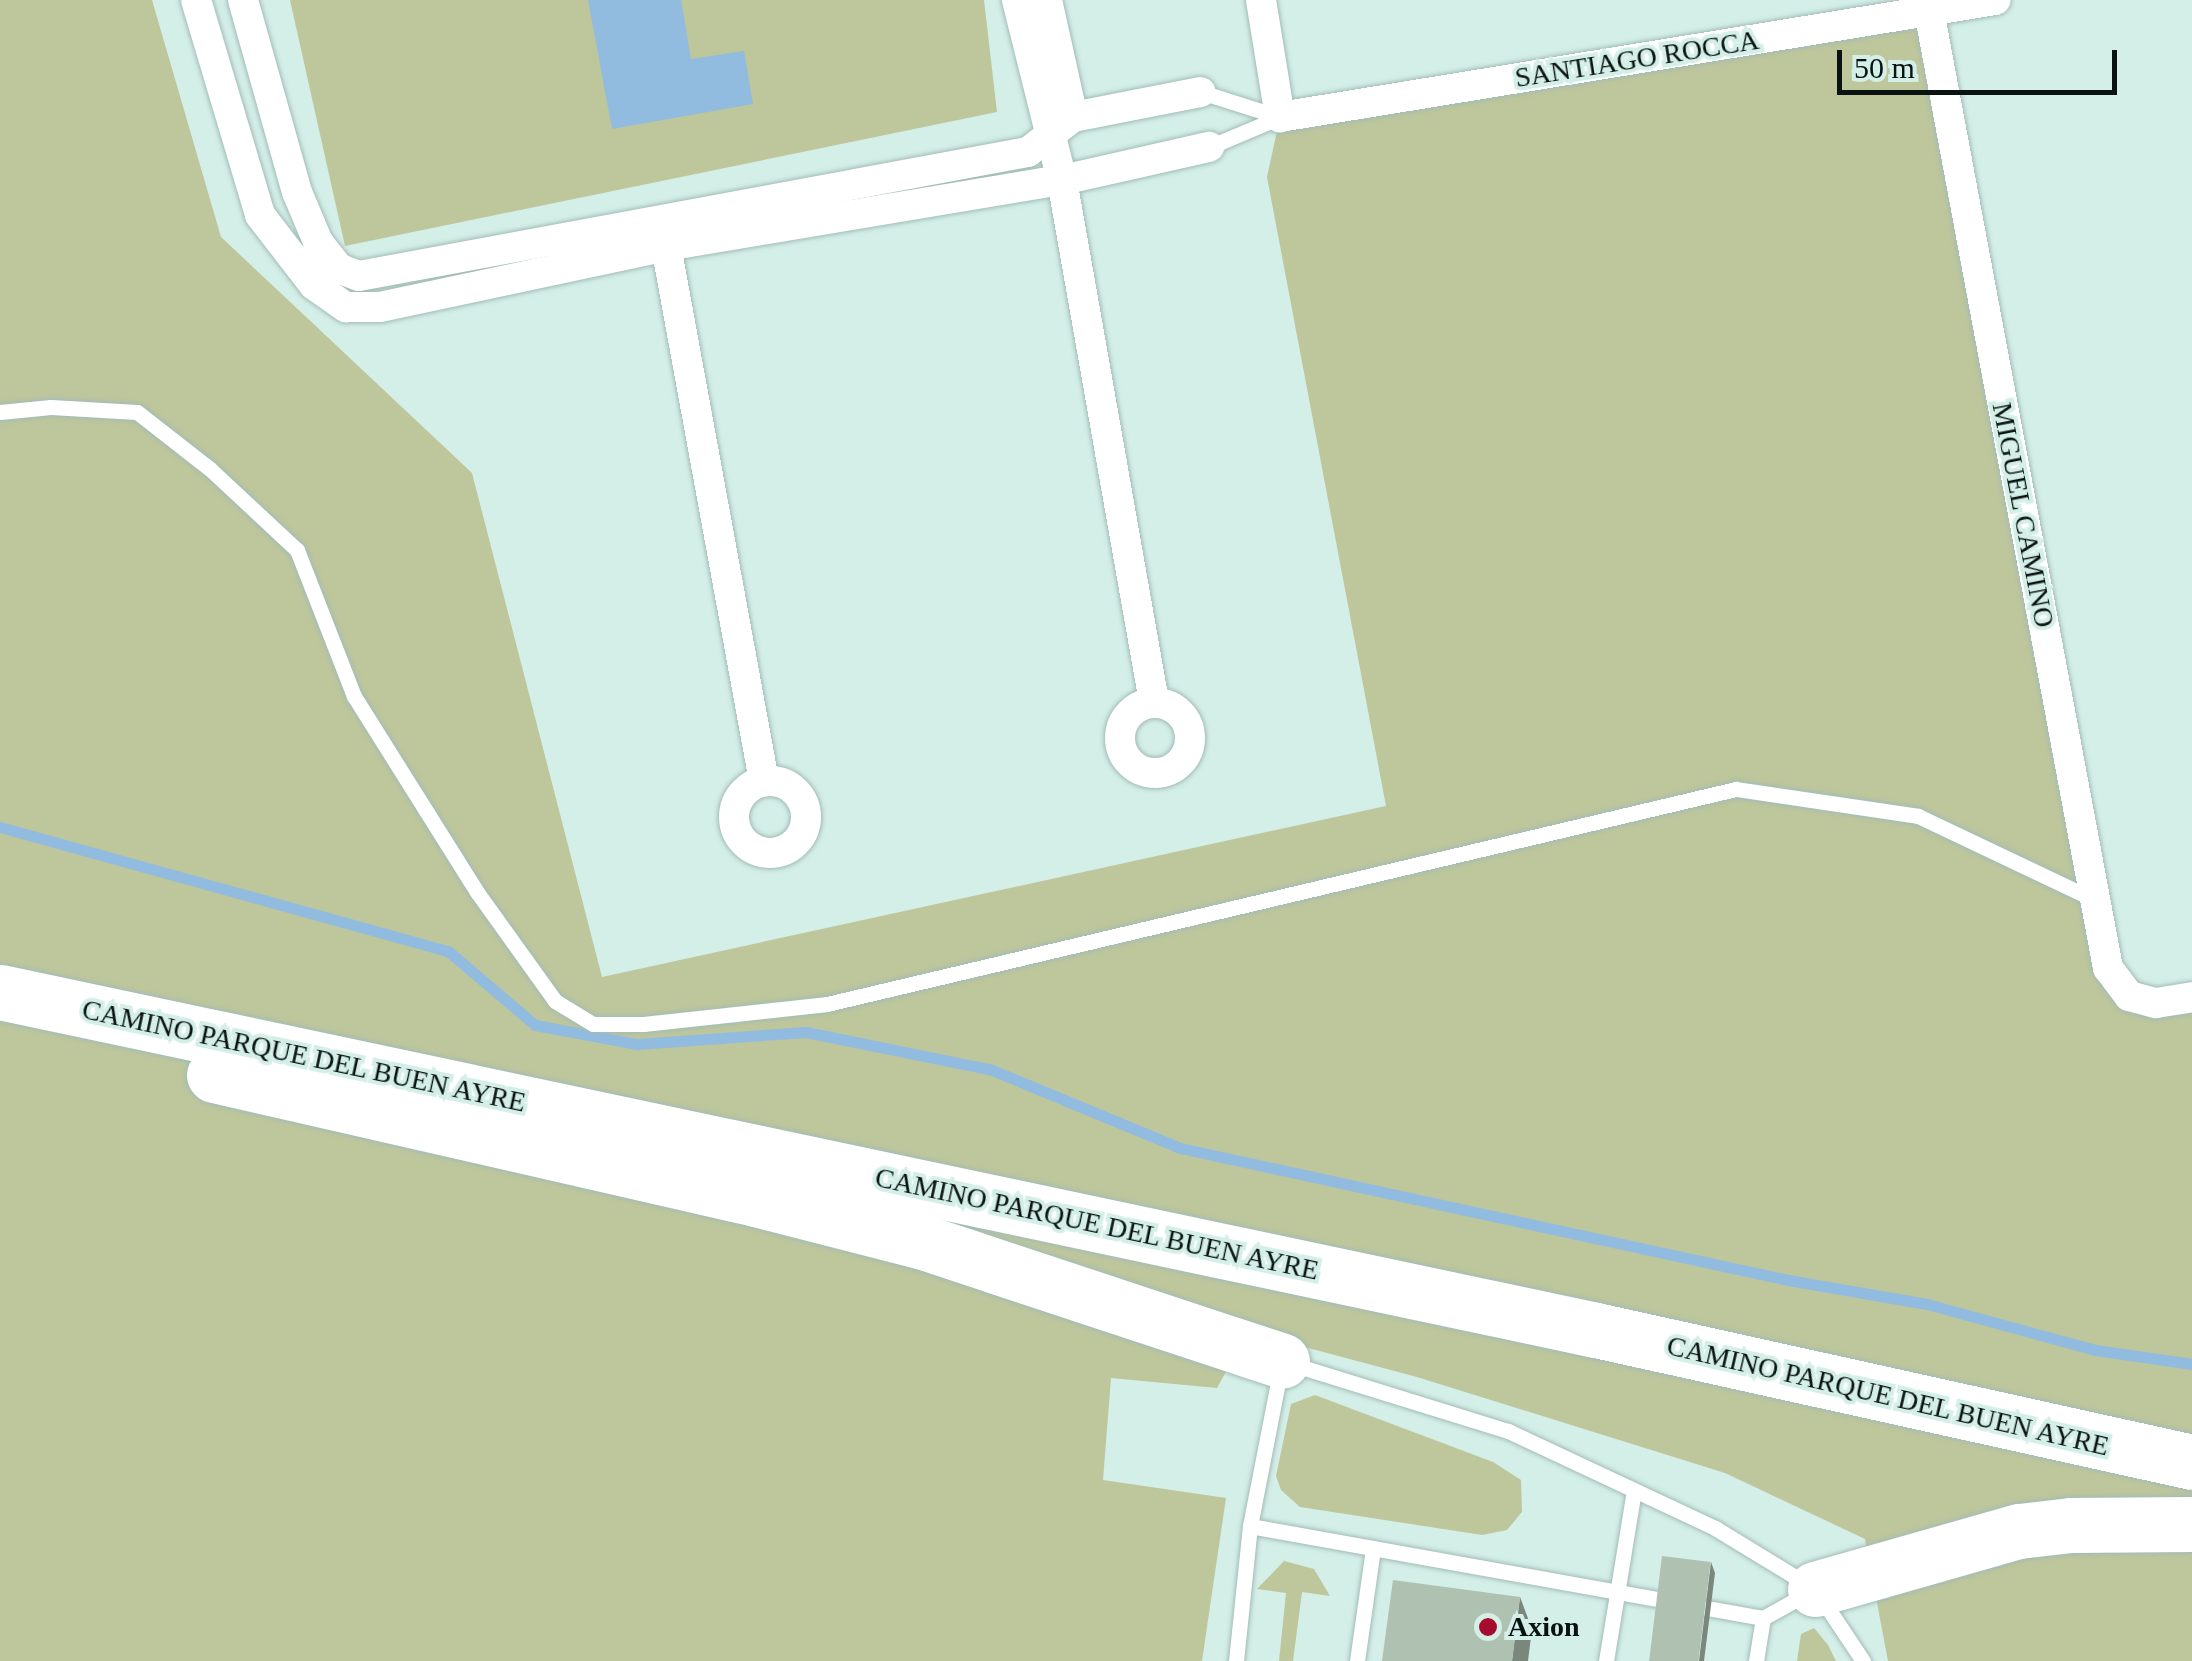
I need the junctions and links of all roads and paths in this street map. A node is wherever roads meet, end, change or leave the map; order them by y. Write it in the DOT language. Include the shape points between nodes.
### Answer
graph roads {
  1 [pos="196,0"];
  2 [pos="243,0"];
  3 [pos="1017,0"];
  4 [pos="1047,0"];
  5 [pos="1261,0"];
  6 [pos="1995,0"];
  7 [pos="1928,6"];
  8 [pos="1200,92"];
  9 [pos="1280,117"];
  10 [pos="1062,128"];
  11 [pos="1210,148"];
  12 [pos="1062,180"];
  13 [pos="661,235"];
  14 [pos="0,412"];
  15 [pos="1154,702"];
  16 [pos="764,781"];
  17 [pos="2094,900"];
  18 [pos="0,992"];
  19 [pos="2192,997"];
  20 [pos="0,1022"];
  21 [pos="1282,1361"];
  22 [pos="2192,1462"];
  23 [pos="1634,1490"];
  24 [pos="2192,1524"];
  25 [pos="1250,1526"];
  26 [pos="1373,1548"];
  27 [pos="1815,1589"];
  28 [pos="1620,1592"];
  29 [pos="1763,1618"];
  30 [pos="1236,1661"];
  31 [pos="1357,1661"];
  32 [pos="1606,1661"];
  33 [pos="1756,1661"];
  34 [pos="1862,1661"];
  1 -- 13 [label="street" via="260,215 314,284 346,307 380,307"];
  2 -- 13 [label="street" via="297,192 318,242 338,268 359,276"];
  3 -- 10 [label="street"];
  4 -- 10 [label="street"];
  5 -- 9 [label="street"];
  6 -- 7 [label="street, SANTIAGO ROCCA"];
  7 -- 9 [label="street, SANTIAGO ROCCA"];
  7 -- 17 [label="street, MIGUEL CAMINO"];
  8 -- 9 [label="lane"];
  8 -- 10 [label="street"];
  9 -- 11 [label="lane"];
  10 -- 12 [label="street"];
  10 -- 13 [label="street" via="1028,152 698,212"];
  11 -- 12 [label="street"];
  12 -- 13 [label="street"];
  12 -- 15 [label="street"];
  13 -- 16 [label="street"];
  14 -- 17 [label="lane" via="137,412 296,550 354,696 477,892 555,1001 593,1024 828,1004 1736,789 1918,816"];
  17 -- 19 [label="street, MIGUEL CAMINO" via="2108,968 2129,996 2156,1003"];
  18 -- 22 [label="highway, CAMINO PARQUE DEL BUEN AYRE"];
  20 -- 21 [label="highway" via="923,1242"];
  21 -- 23 [label="lane" via="1508,1431"];
  21 -- 25 [label="lane"];
  23 -- 27 [label="lane" via="1714,1528"];
  23 -- 28 [label="lane"];
  24 -- 27 [label="highway" via="2018,1531"];
  25 -- 26 [label="lane"];
  25 -- 30 [label="lane"];
  26 -- 28 [label="lane"];
  26 -- 31 [label="lane"];
  27 -- 29 [label="lane"];
  27 -- 34 [label="lane"];
  28 -- 29 [label="lane"];
  28 -- 32 [label="lane"];
  29 -- 33 [label="lane"];
}
